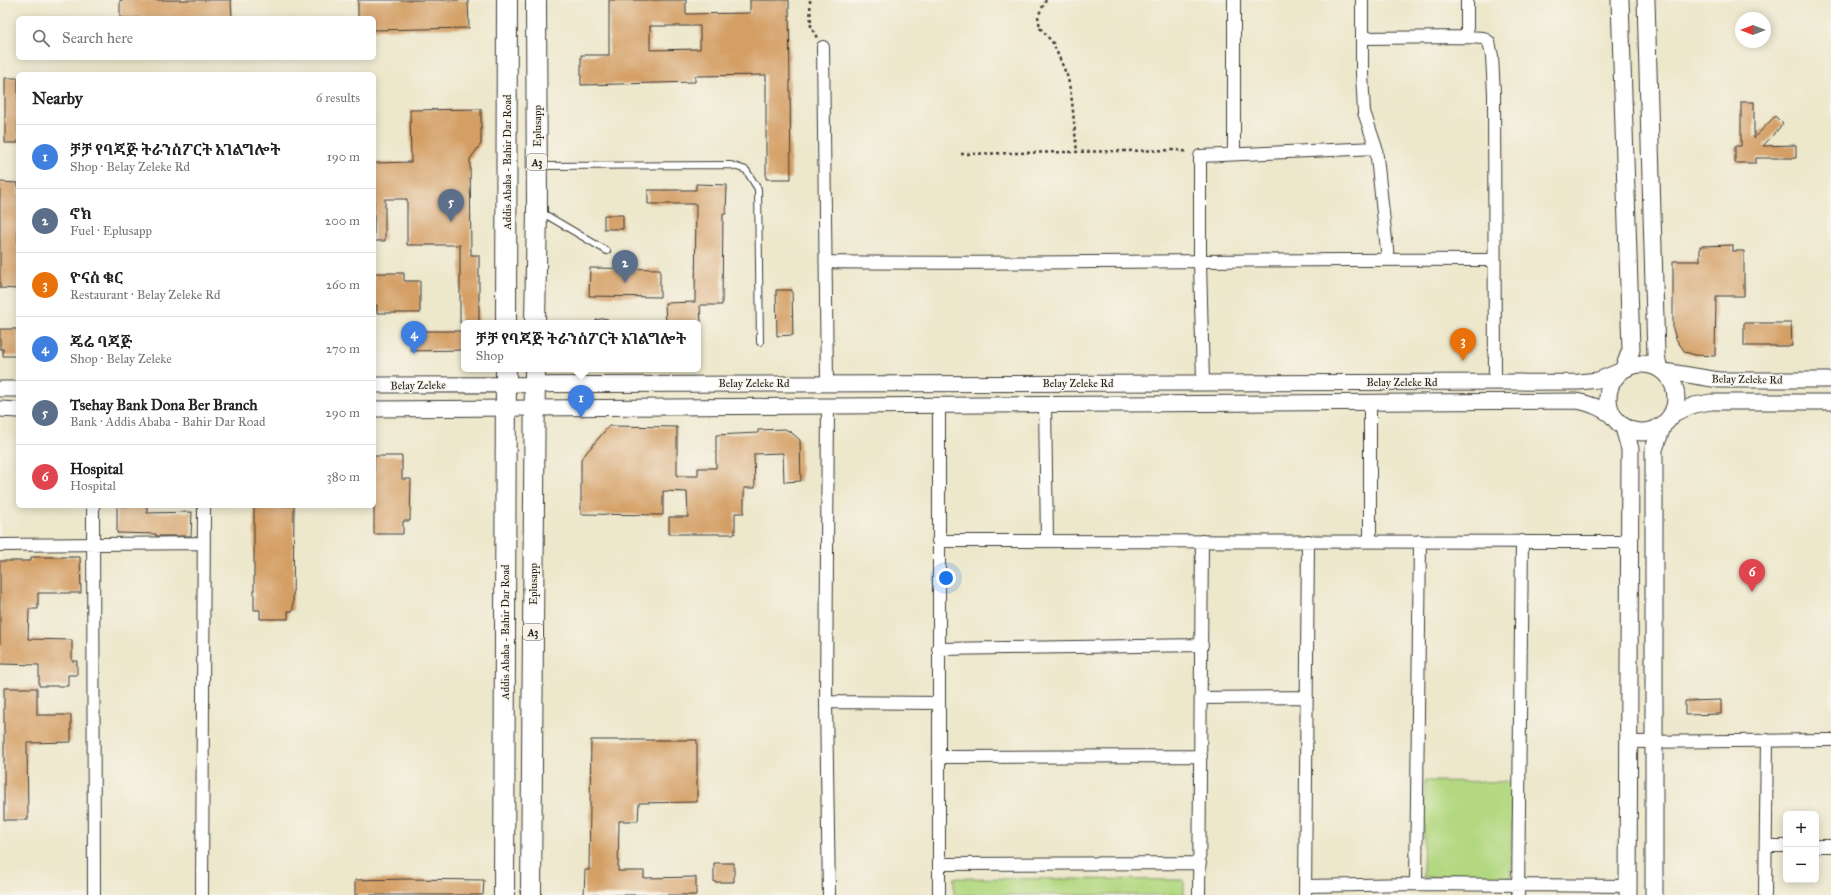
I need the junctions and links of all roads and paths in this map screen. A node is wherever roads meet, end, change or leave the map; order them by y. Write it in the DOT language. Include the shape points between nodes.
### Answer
graph roads {
  1 [pos="507,0"];
  2 [pos="536,0"];
  3 [pos="810,0"];
  4 [pos="1046,0"];
  5 [pos="1234,0"];
  6 [pos="1362,0"];
  7 [pos="1467,0"];
  8 [pos="1620,0"];
  9 [pos="1646,0"];
  10 [pos="1467,37"];
  11 [pos="1362,38"];
  12 [pos="822,47"];
  13 [pos="1376,148"];
  14 [pos="1077,152"];
  15 [pos="961,154"];
  16 [pos="1234,154"];
  17 [pos="1200,156"];
  18 [pos="537,166"];
  19 [pos="537,210"];
  20 [pos="606,252"];
  21 [pos="1388,259"];
  22 [pos="1494,260"];
  23 [pos="827,262"];
  24 [pos="1200,262"];
  25 [pos="506,320"];
  26 [pos="535,320"];
  27 [pos="760,342"];
  28 [pos="1661,369"];
  29 [pos="1622,370"];
  30 [pos="535,376"];
  31 [pos="506,377"];
  32 [pos="1831,380"];
  33 [pos="1203,382"];
  34 [pos="1370,382"];
  35 [pos="1495,382"];
  36 [pos="827,383"];
  37 [pos="1045,383"];
  38 [pos="376,385"];
  39 [pos="0,389"];
  40 [pos="16,389"];
  41 [pos="1831,402"];
  42 [pos="1370,403"];
  43 [pos="939,405"];
  44 [pos="1045,405"];
  45 [pos="828,406"];
  46 [pos="506,408"];
  47 [pos="534,408"];
  48 [pos="0,409"];
  49 [pos="376,409"];
  50 [pos="16,410"];
  51 [pos="1667,420"];
  52 [pos="1619,423"];
  53 [pos="93,508"];
  54 [pos="204,508"];
  55 [pos="1047,540"];
  56 [pos="1370,540"];
  57 [pos="938,541"];
  58 [pos="1202,541"];
  59 [pos="1308,541"];
  60 [pos="1420,541"];
  61 [pos="1522,541"];
  62 [pos="1629,542"];
  63 [pos="204,543"];
  64 [pos="93,544"];
  65 [pos="0,545"];
  66 [pos="1202,645"];
  67 [pos="938,649"];
  68 [pos="1307,697"];
  69 [pos="1202,698"];
  70 [pos="826,702"];
  71 [pos="938,703"];
  72 [pos="1767,740"];
  73 [pos="1831,740"];
  74 [pos="1630,742"];
  75 [pos="1653,742"];
  76 [pos="1200,756"];
  77 [pos="938,757"];
  78 [pos="1766,846"];
  79 [pos="1783,846"];
  80 [pos="1819,846"];
  81 [pos="1831,846"];
  82 [pos="939,864"];
  83 [pos="1200,864"];
  84 [pos="1416,884"];
  85 [pos="1518,890"];
  86 [pos="1628,890"];
  87 [pos="1305,891"];
  88 [pos="94,895"];
  89 [pos="202,895"];
  90 [pos="504,895"];
  91 [pos="531,895"];
  92 [pos="829,895"];
  93 [pos="939,895"];
  94 [pos="1199,895"];
  95 [pos="1654,895"];
  96 [pos="1765,895"];
  1 -- 25 [label="highway, Addis Ababa - Bahir Dar Road"];
  2 -- 18 [label="highway, Eplusapp / A3"];
  3 -- 12 [label="path" via="811,27"];
  4 -- 14 [label="path" via="1038,16 1040,28 1053,43 1068,78"];
  5 -- 16 [label="street"];
  6 -- 11 [label="street"];
  7 -- 10 [label="street"];
  8 -- 29 [label="main road" via="1631,350"];
  9 -- 28 [label="main road" via="1656,355"];
  10 -- 11 [label="street"];
  10 -- 22 [label="street" via="1483,38 1489,42 1492,56"];
  11 -- 13 [label="street" via="1364,112"];
  12 -- 23 [label="street"];
  13 -- 16 [label="street"];
  13 -- 21 [label="street"];
  14 -- 15 [label="path"];
  14 -- 17 [label="path" via="1177,150"];
  16 -- 17 [label="street"];
  17 -- 24 [label="street"];
  18 -- 19 [label="highway, Eplusapp / A3"];
  18 -- 27 [label="lane" via="731,165 746,170 758,189"];
  19 -- 20 [label="lane"];
  19 -- 26 [label="highway, Eplusapp / A3"];
  21 -- 22 [label="street"];
  21 -- 24 [label="street"];
  22 -- 35 [label="street"];
  23 -- 24 [label="street"];
  23 -- 36 [label="street"];
  24 -- 33 [label="street"];
  28 -- 29 [label="main road" via="1647,362 1636,363"];
  28 -- 32 [label="street, Belay Zeleke Rd" via="1719,380"];
  28 -- 51 [label="main road" via="1675,387 1676,397"];
  29 -- 35 [label="street, Belay Zeleke Rd" via="1598,380"];
  29 -- 52 [label="main road" via="1608,392 1609,406"];
  30 -- 31 [label="street, Belay Zeleke"];
  30 -- 36 [label="street, Belay Zeleke Rd"];
  30 -- 47 [label="highway, Eplusapp / A3"];
  31 -- 38 [label="street, Belay Zeleke"];
  31 -- 46 [label="highway, Addis Ababa - Bahir Dar Road"];
  33 -- 34 [label="street, Belay Zeleke Rd"];
  33 -- 37 [label="street, Belay Zeleke Rd"];
  34 -- 35 [label="street, Belay Zeleke Rd"];
  34 -- 42 [label="street"];
  36 -- 37 [label="street, Belay Zeleke Rd"];
  36 -- 45 [label="street"];
  37 -- 44 [label="street"];
  39 -- 40 [label="street"];
  41 -- 51 [label="street, Belay Zeleke Rd" via="1711,402 1694,405"];
  42 -- 44 [label="street, Belay Zeleke Rd"];
  42 -- 52 [label="street, Belay Zeleke Rd" via="1576,401 1602,408"];
  42 -- 56 [label="street"];
  43 -- 44 [label="street, Belay Zeleke Rd"];
  43 -- 45 [label="street, Belay Zeleke Rd"];
  43 -- 57 [label="street"];
  44 -- 55 [label="street"];
  45 -- 47 [label="street, Belay Zeleke Rd"];
  45 -- 70 [label="street"];
  46 -- 47 [label="street"];
  46 -- 49 [label="street"];
  46 -- 90 [label="highway, Addis Ababa - Bahir Dar Road"];
  47 -- 91 [label="highway, Eplusapp / A3"];
  48 -- 50 [label="street"];
  51 -- 52 [label="main road" via="1644,433"];
  51 -- 75 [label="main road" via="1654,449"];
  52 -- 62 [label="main road" via="1630,449"];
  53 -- 64 [label="street"];
  54 -- 63 [label="street"];
  55 -- 57 [label="street"];
  55 -- 58 [label="street"];
  56 -- 59 [label="street"];
  56 -- 60 [label="street"];
  57 -- 67 [label="street"];
  58 -- 59 [label="street"];
  58 -- 66 [label="street"];
  59 -- 68 [label="street"];
  60 -- 61 [label="street"];
  60 -- 84 [label="street"];
  61 -- 62 [label="street"];
  61 -- 85 [label="street"];
  62 -- 74 [label="main road"];
  63 -- 64 [label="street"];
  63 -- 89 [label="street"];
  64 -- 65 [label="street"];
  64 -- 88 [label="street"];
  66 -- 67 [label="street"];
  66 -- 69 [label="street"];
  67 -- 71 [label="street"];
  68 -- 69 [label="street"];
  68 -- 87 [label="street"];
  69 -- 76 [label="street"];
  70 -- 71 [label="street"];
  70 -- 92 [label="street"];
  71 -- 77 [label="street"];
  72 -- 73 [label="street"];
  72 -- 75 [label="street"];
  72 -- 78 [label="street"];
  74 -- 75 [label="street"];
  74 -- 86 [label="main road"];
  75 -- 95 [label="main road"];
  76 -- 77 [label="street"];
  76 -- 83 [label="street"];
  77 -- 82 [label="street"];
  78 -- 79 [label="street"];
  78 -- 96 [label="street"];
  80 -- 81 [label="street"];
  82 -- 83 [label="street"];
  82 -- 93 [label="street"];
  83 -- 94 [label="street"];
  84 -- 85 [label="street"];
  84 -- 87 [label="street"];
  85 -- 86 [label="street"];
}
